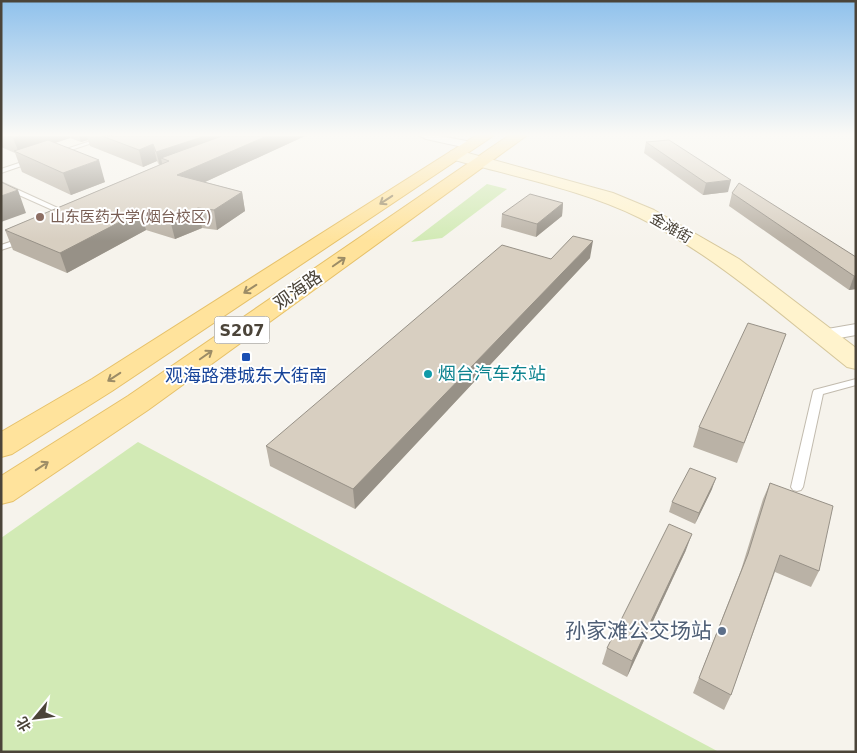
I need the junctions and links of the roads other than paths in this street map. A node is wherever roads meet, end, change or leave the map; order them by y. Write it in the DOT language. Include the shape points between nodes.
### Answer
graph roads {
  1 [pos="438,171"];
  2 [pos="444,171"];
  3 [pos="534,171"];
  4 [pos="1,184"];
  5 [pos="77,205"];
  6 [pos="59,211"];
  7 [pos="62,221"];
  8 [pos="28,238"];
  9 [pos="1,248"];
  10 [pos="856,329"];
  11 [pos="823,335"];
  12 [pos="856,361"];
  13 [pos="856,382"];
  14 [pos="1,446"];
  15 [pos="797,487"];
  16 [pos="1,492"];
  1 -- 14 [label="main road, 观海路 / S207, one-way"];
  16 -- 2 [label="main road, 观海路 / S207, one-way" via="138,403"];
  3 -- 11 [label="street, 金滩街" via="647,214 731,264"];
  4 -- 6 [label="lane"];
  5 -- 6 [label="lane"];
  6 -- 7 [label="lane" via="65,214"];
  8 -- 9 [label="lane"];
  10 -- 11 [label="street"];
  11 -- 12 [label="street, 金滩街"];
  13 -- 15 [label="lane" via="818,392"];
}
